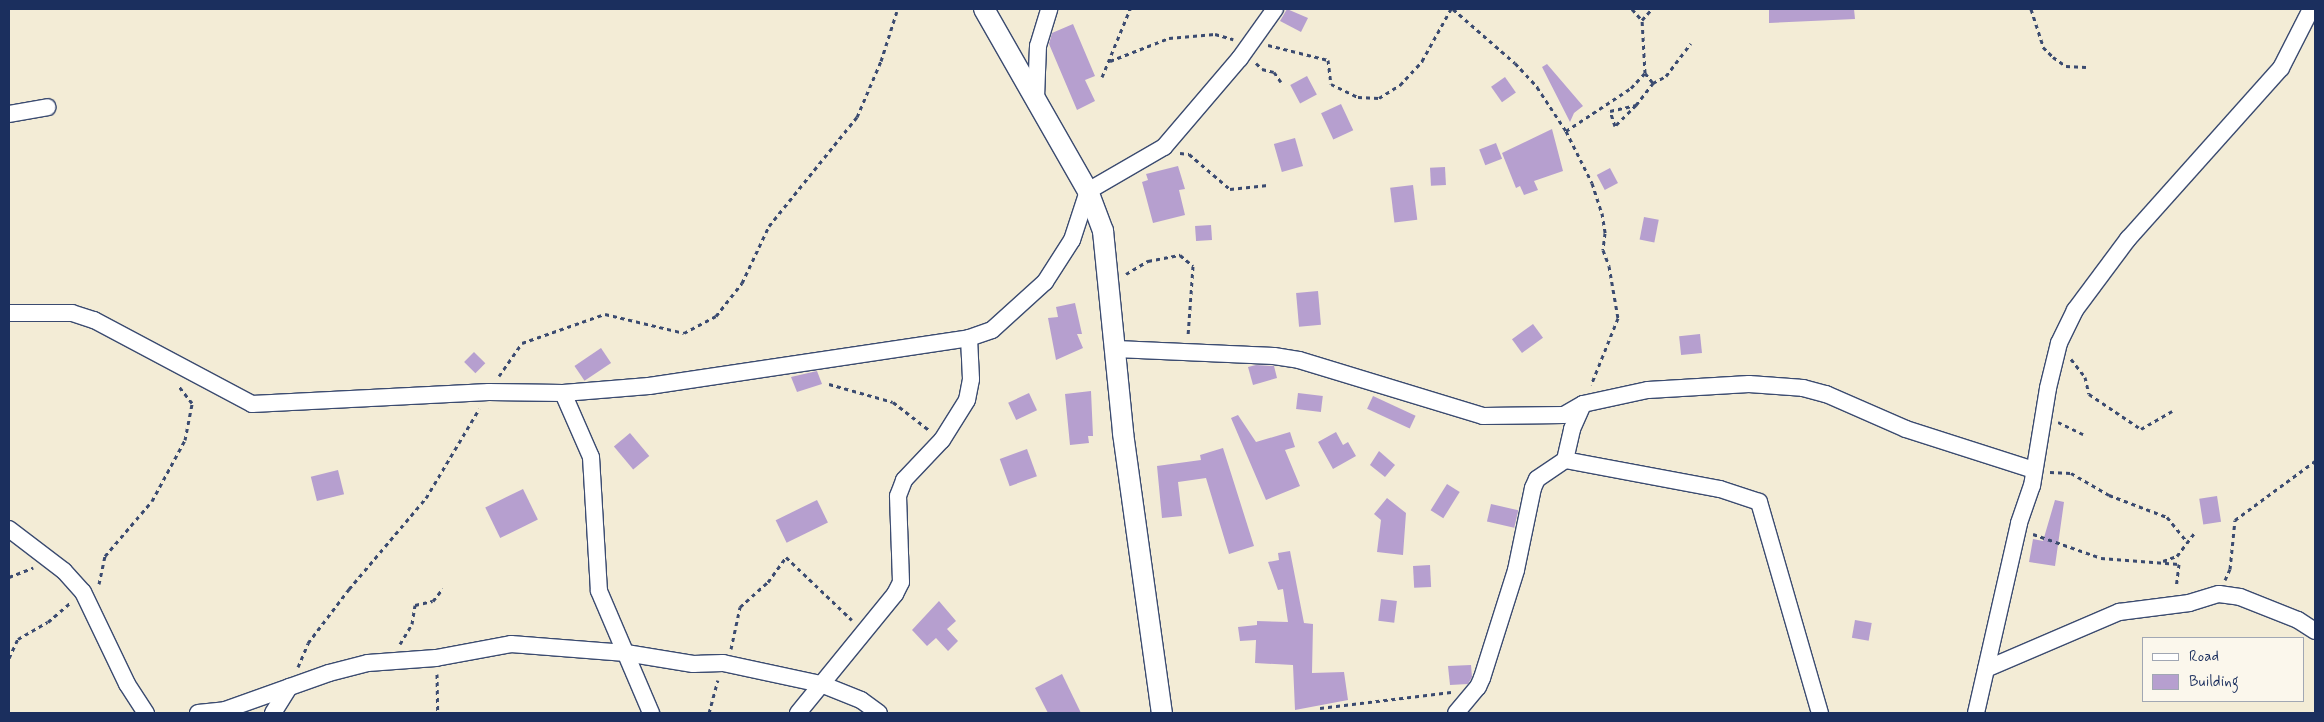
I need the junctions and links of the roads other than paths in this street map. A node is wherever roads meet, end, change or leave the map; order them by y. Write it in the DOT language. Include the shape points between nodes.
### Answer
graph roads {
  1 [pos="984,9"];
  2 [pos="1049,9"];
  3 [pos="1275,9"];
  4 [pos="2312,13"];
  5 [pos="1036,98"];
  6 [pos="47,107"];
  7 [pos="9,114"];
  8 [pos="1088,191"];
  9 [pos="9,313"];
  10 [pos="969,338"];
  11 [pos="1116,349"];
  12 [pos="563,392"];
  13 [pos="1583,404"];
  14 [pos="1566,460"];
  15 [pos="2034,470"];
  16 [pos="9,529"];
  17 [pos="2315,631"];
  18 [pos="626,653"];
  19 [pos="1986,670"];
  20 [pos="821,684"];
  21 [pos="289,687"];
  22 [pos="146,713"];
  23 [pos="198,713"];
  24 [pos="273,713"];
  25 [pos="651,713"];
  26 [pos="798,713"];
  27 [pos="879,713"];
  28 [pos="1162,713"];
  29 [pos="1456,713"];
  30 [pos="1820,713"];
  31 [pos="1976,713"];
  1 -- 5 [label="street"];
  2 -- 5 [label="street" via="1039,39"];
  3 -- 8 [label="street" via="1240,58 1157,152"];
  4 -- 15 [label="street" via="2281,68 2128,239 2075,310 2059,342"];
  5 -- 8 [label="street"];
  6 -- 7 [label="street"];
  8 -- 10 [label="street" via="1072,240 1045,282 992,330"];
  8 -- 11 [label="street" via="1103,231"];
  9 -- 12 [label="street" via="72,313 94,320 252,404 489,392"];
  10 -- 12 [label="street" via="649,386"];
  10 -- 20 [label="street" via="971,379 967,400 942,440 904,480 901,488 897,512 901,582 895,594"];
  11 -- 13 [label="street" via="1299,360 1483,416 1556,416 1572,412"];
  11 -- 28 [label="street" via="1123,433"];
  12 -- 18 [label="street" via="591,457 599,590"];
  13 -- 14 [label="street" via="1572,429"];
  13 -- 15 [label="street" via="1648,390 1749,384 1803,388 1826,394 1906,429"];
  14 -- 29 [label="street" via="1537,479 1533,488 1516,570 1478,687"];
  14 -- 30 [label="street" via="1713,487 1759,502"];
  15 -- 19 [label="street"];
  16 -- 22 [label="street" via="48,559 85,597 127,684"];
  17 -- 19 [label="street" via="2298,620 2240,597 2218,594 2175,606 2119,612"];
  18 -- 20 [label="street" via="693,664 722,663"];
  18 -- 21 [label="street" via="511,644 436,658 368,663"];
  18 -- 25 [label="street"];
  19 -- 31 [label="street"];
  20 -- 26 [label="street"];
  20 -- 27 [label="street" via="861,700"];
  21 -- 23 [label="street" via="225,710"];
  21 -- 24 [label="street"];
}
